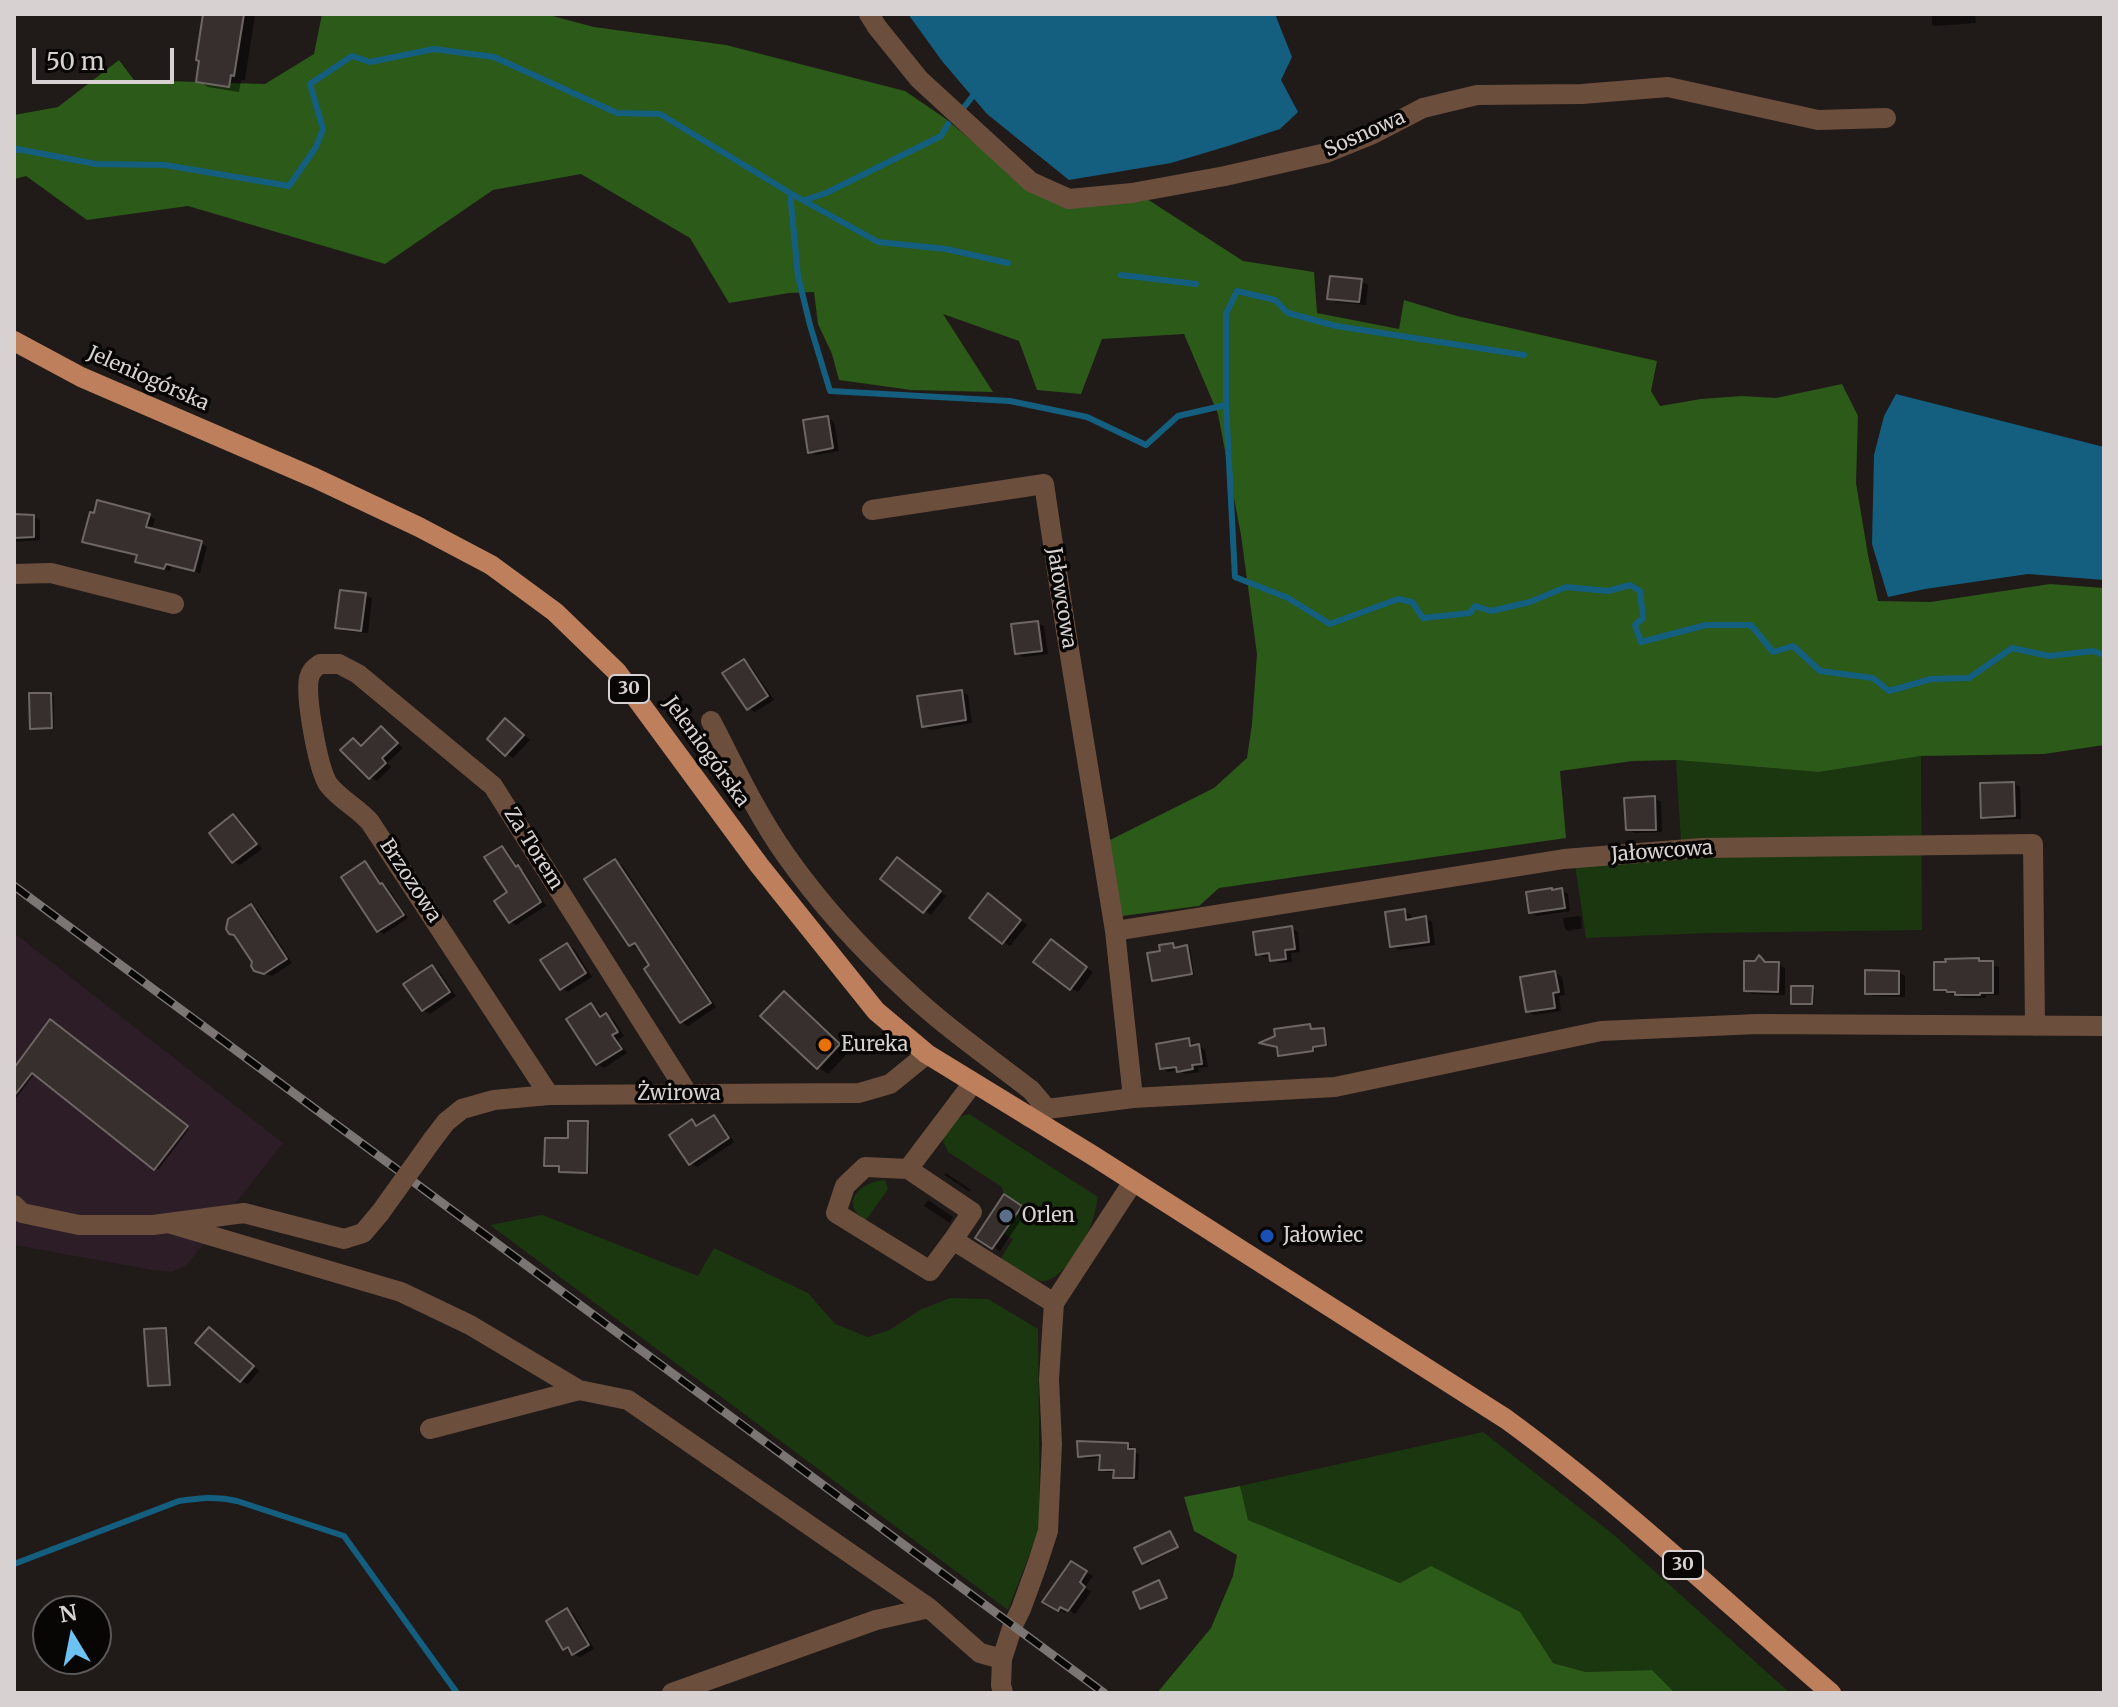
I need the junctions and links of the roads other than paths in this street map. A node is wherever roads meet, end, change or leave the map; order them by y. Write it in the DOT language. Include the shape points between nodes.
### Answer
graph roads {
  1 [pos="869,14"];
  2 [pos="1886,118"];
  3 [pos="14,341"];
  4 [pos="872,510"];
  5 [pos="14,574"];
  6 [pos="174,604"];
  7 [pos="320,664"];
  8 [pos="711,721"];
  9 [pos="1115,931"];
  10 [pos="2035,1026"];
  11 [pos="2104,1026"];
  12 [pos="927,1054"];
  13 [pos="973,1083"];
  14 [pos="688,1094"];
  15 [pos="549,1095"];
  16 [pos="1133,1098"];
  17 [pos="1038,1113"];
  18 [pos="908,1169"];
  19 [pos="1133,1182"];
  20 [pos="18,1209"];
  21 [pos="168,1223"];
  22 [pos="953,1240"];
  23 [pos="1054,1303"];
  24 [pos="579,1390"];
  25 [pos="430,1429"];
  26 [pos="929,1608"];
  27 [pos="1002,1659"];
  28 [pos="672,1693"];
  29 [pos="1003,1693"];
  30 [pos="1831,1693"];
  1 -- 2 [label="street, Sosnowa" via="919,79 1031,182 1069,199 1132,193 1326,153 1423,108 1477,95 1668,87 1818,120"];
  3 -- 12 [label="main road, Jeleniogórska / 30" via="81,377 419,527 491,565 555,612 617,672 759,865 876,1011"];
  4 -- 9 [label="street, Jałowcowa" via="1044,484"];
  5 -- 6 [label="street" via="51,573"];
  7 -- 14 [label="street, Za Torem" via="339,664 358,674 493,786"];
  7 -- 15 [label="street, Brzozowa" via="308,686 327,781 370,822"];
  8 -- 17 [label="street" via="784,853 818,897 908,993 1031,1090"];
  9 -- 10 [label="street, Jałowcowa" via="1564,859 1702,848 2033,844"];
  9 -- 16 [label="street, Jałowcowa"];
  10 -- 11 [label="street"];
  10 -- 16 [label="street" via="1757,1024 1601,1031 1335,1087"];
  12 -- 13 [label="main road, Jeleniogórska / 30"];
  12 -- 14 [label="street, Żwirowa" via="890,1084 859,1093"];
  13 -- 17 [label="main road, Jeleniogórska / 30"];
  13 -- 18 [label="street"];
  14 -- 15 [label="street, Żwirowa"];
  15 -- 21 [label="street, Żwirowa, bridge" via="471,1105 453,1116 363,1233 344,1239 244,1213"];
  16 -- 17 [label="street"];
  17 -- 19 [label="main road, Jeleniogórska / 30"];
  18 -- 22 [label="street" via="972,1212"];
  18 -- 22 [label="street" via="865,1167 845,1186 836,1213 930,1271"];
  19 -- 23 [label="street"];
  19 -- 30 [label="main road, 30" via="1534,1439"];
  20 -- 21 [label="street" via="79,1225"];
  21 -- 24 [label="street" via="401,1292 470,1325"];
  22 -- 23 [label="street"];
  23 -- 27 [label="street" via="1048,1531"];
  24 -- 25 [label="street"];
  24 -- 26 [label="street" via="628,1400"];
  26 -- 27 [label="street" via="980,1653"];
  26 -- 28 [label="street" via="876,1620"];
  27 -- 29 [label="street"];
}
